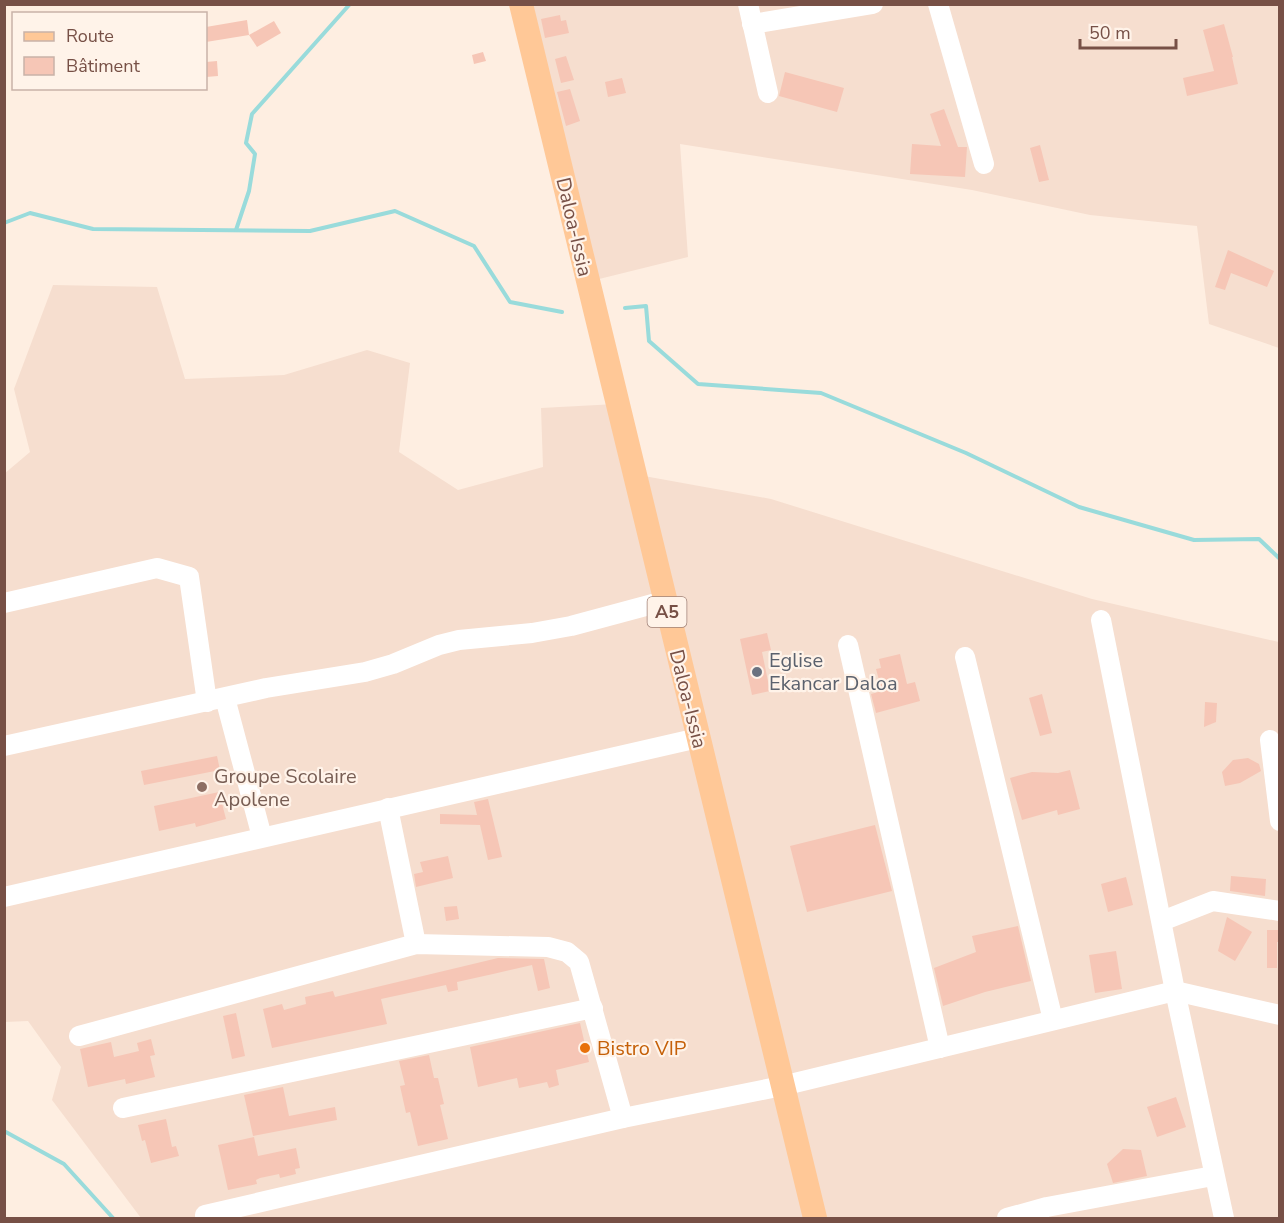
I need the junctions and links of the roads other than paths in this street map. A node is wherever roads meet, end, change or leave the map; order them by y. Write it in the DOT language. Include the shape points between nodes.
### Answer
graph roads {
  1 [pos="520,4"];
  2 [pos="748,4"];
  3 [pos="873,4"];
  4 [pos="938,4"];
  5 [pos="752,24"];
  6 [pos="768,93"];
  7 [pos="984,164"];
  8 [pos="664,601"];
  9 [pos="4,603"];
  10 [pos="1101,620"];
  11 [pos="848,645"];
  12 [pos="965,657"];
  13 [pos="216,700"];
  14 [pos="698,738"];
  15 [pos="1270,740"];
  16 [pos="4,746"];
  17 [pos="388,808"];
  18 [pos="1280,821"];
  19 [pos="262,837"];
  20 [pos="4,897"];
  21 [pos="1280,911"];
  22 [pos="1162,921"];
  23 [pos="416,944"];
  24 [pos="1175,991"];
  25 [pos="593,1008"];
  26 [pos="1280,1015"];
  27 [pos="1053,1020"];
  28 [pos="79,1036"];
  29 [pos="940,1048"];
  30 [pos="783,1086"];
  31 [pos="123,1108"];
  32 [pos="623,1118"];
  33 [pos="1213,1176"];
  34 [pos="205,1215"];
  35 [pos="815,1218"];
  36 [pos="1007,1218"];
  37 [pos="1224,1218"];
  1 -- 8 [label="main road, Daloa-Issia / A5"];
  2 -- 5 [label="street"];
  3 -- 5 [label="street"];
  4 -- 7 [label="street"];
  5 -- 6 [label="street"];
  8 -- 13 [label="street" via="571,626 459,640 366,672"];
  8 -- 14 [label="main road, Daloa-Issia / A5"];
  9 -- 13 [label="street" via="157,568 189,576"];
  10 -- 22 [label="street"];
  11 -- 29 [label="street"];
  12 -- 27 [label="street"];
  13 -- 16 [label="street"];
  13 -- 19 [label="street"];
  14 -- 17 [label="street"];
  14 -- 30 [label="main road, Daloa-Issia / A5"];
  15 -- 18 [label="street"];
  17 -- 19 [label="street"];
  17 -- 23 [label="street"];
  19 -- 20 [label="street"];
  21 -- 22 [label="street" via="1213,901"];
  22 -- 24 [label="street"];
  23 -- 25 [label="street" via="548,947 567,952 579,962"];
  23 -- 28 [label="street"];
  24 -- 26 [label="street"];
  24 -- 27 [label="street"];
  24 -- 33 [label="street"];
  25 -- 31 [label="street"];
  25 -- 32 [label="street"];
  27 -- 29 [label="street"];
  29 -- 30 [label="street"];
  30 -- 32 [label="street"];
  30 -- 35 [label="main road, Daloa-Issia / A5"];
  32 -- 34 [label="street"];
  33 -- 36 [label="street"];
  33 -- 37 [label="street"];
}
